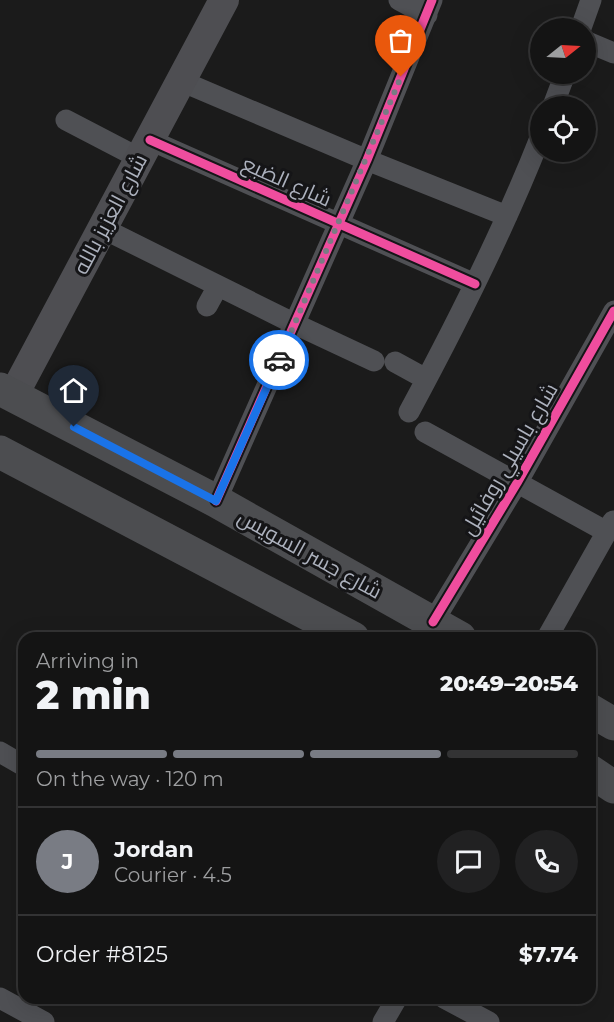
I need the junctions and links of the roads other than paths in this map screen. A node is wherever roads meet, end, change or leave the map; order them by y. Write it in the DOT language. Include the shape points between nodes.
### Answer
graph roads {
  1 [pos="225,0"];
  2 [pos="399,0"];
  3 [pos="591,0"];
  4 [pos="430,8"];
  5 [pos="585,18"];
  6 [pos="596,46"];
  7 [pos="614,53"];
  8 [pos="181,81"];
  9 [pos="66,120"];
  10 [pos="144,149"];
  11 [pos="367,159"];
  12 [pos="530,162"];
  13 [pos="507,216"];
  14 [pos="339,224"];
  15 [pos="102,228"];
  16 [pos="475,284"];
  17 [pos="218,286"];
  18 [pos="207,306"];
  19 [pos="614,311"];
  20 [pos="295,324"];
  21 [pos="374,361"];
  22 [pos="395,362"];
  23 [pos="426,379"];
  24 [pos="7,392"];
  25 [pos="409,412"];
  26 [pos="425,432"];
  27 [pos="0,453"];
  28 [pos="517,483"];
  29 [pos="216,501"];
  30 [pos="611,526"];
  31 [pos="447,630"];
  32 [pos="342,632"];
  33 [pos="550,632"];
  34 [pos="596,714"];
  35 [pos="614,724"];
  36 [pos="0,752"];
  37 [pos="18,762"];
  38 [pos="596,775"];
  39 [pos="614,787"];
  40 [pos="0,998"];
  41 [pos="394,1004"];
  42 [pos="455,1004"];
  43 [pos="44,1022"];
  44 [pos="383,1022"];
  45 [pos="489,1022"];
  1 -- 8 [label="main road, شارع العزيز بالله"];
  2 -- 4 [label="street"];
  3 -- 5 [label="street"];
  4 -- 11 [label="street"];
  6 -- 7 [label="street"];
  8 -- 10 [label="main road, شارع العزيز بالله"];
  8 -- 11 [label="street"];
  9 -- 10 [label="street, شارع الضبع"];
  10 -- 14 [label="street, شارع الضبع"];
  10 -- 15 [label="main road, شارع العزيز بالله"];
  11 -- 13 [label="street"];
  11 -- 14 [label="street"];
  12 -- 13 [label="street"];
  13 -- 16 [label="street"];
  14 -- 16 [label="street, شارع الضبع"];
  14 -- 20 [label="street"];
  15 -- 17 [label="street"];
  15 -- 24 [label="main road, شارع العزيز بالله"];
  16 -- 23 [label="street"];
  17 -- 18 [label="street"];
  17 -- 20 [label="street"];
  19 -- 28 [label="street, شارع باسيلي روفائيل"];
  20 -- 21 [label="street"];
  20 -- 29 [label="street"];
  22 -- 23 [label="street"];
  23 -- 25 [label="street"];
  24 -- 29 [label="main road, شارع جسر السويس"];
  26 -- 28 [label="street"];
  27 -- 32 [label="main road"];
  28 -- 30 [label="street"];
  28 -- 31 [label="street, شارع باسيلي روفائيل"];
  29 -- 31 [label="main road, شارع جسر السويس"];
  30 -- 33 [label="street"];
  34 -- 35 [label="main road"];
  36 -- 37 [label="street"];
  38 -- 39 [label="main road"];
  40 -- 43 [label="street"];
  41 -- 44 [label="street"];
  42 -- 45 [label="street"];
}
